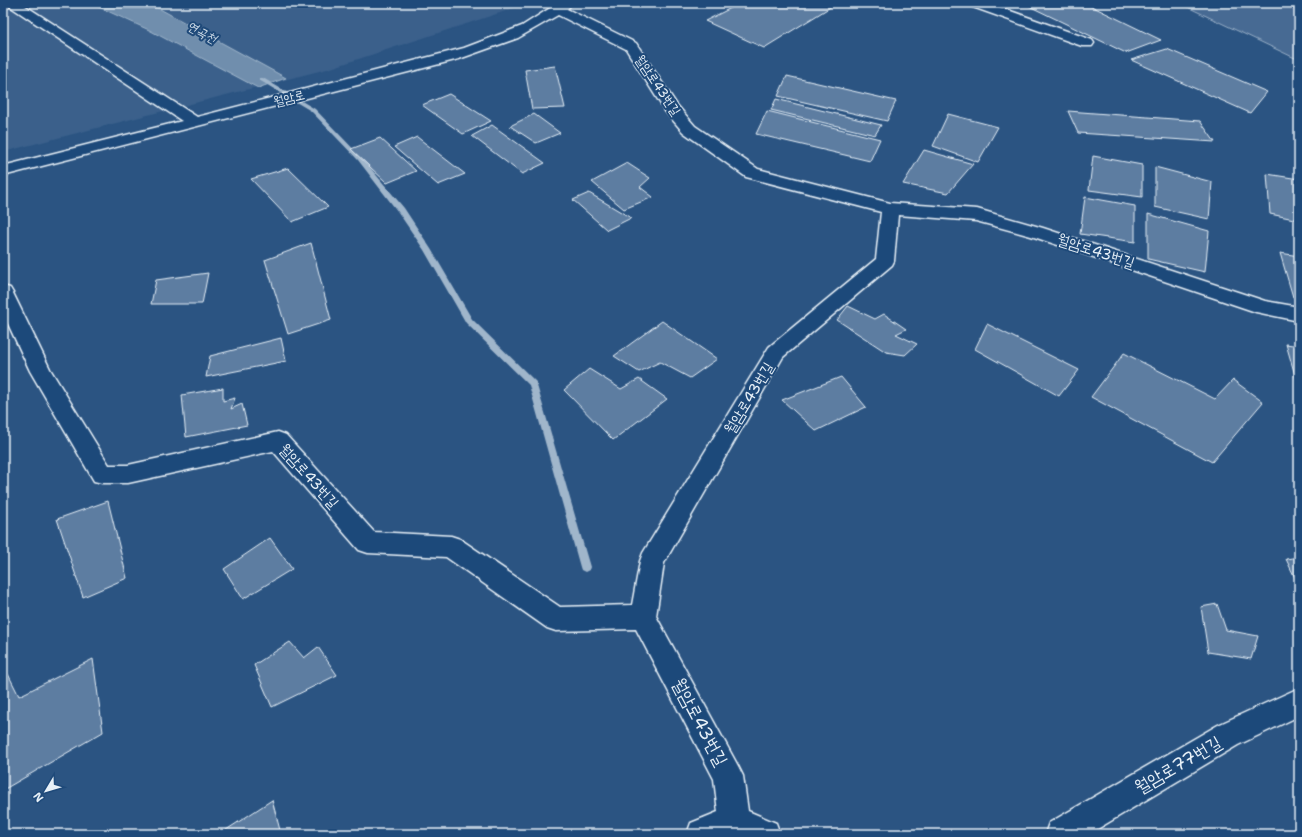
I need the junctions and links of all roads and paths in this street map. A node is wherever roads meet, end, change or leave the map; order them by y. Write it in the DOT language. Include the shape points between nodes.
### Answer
graph roads {
  1 [pos="12,3"];
  2 [pos="975,3"];
  3 [pos="562,7"];
  4 [pos="1087,43"];
  5 [pos="195,122"];
  6 [pos="3,171"];
  7 [pos="890,209"];
  8 [pos="3,293"];
  9 [pos="1299,314"];
  10 [pos="643,617"];
  11 [pos="1299,702"];
  12 [pos="732,827"];
  13 [pos="702,834"];
  14 [pos="765,834"];
  15 [pos="1060,834"];
  1 -- 5 [label="street"];
  2 -- 4 [label="street"];
  3 -- 5 [label="street, 월암로" via="514,35 490,45"];
  3 -- 7 [label="street, 월암로43번길" via="631,46 671,108 689,129 752,173"];
  5 -- 6 [label="street, 월암로"];
  7 -- 9 [label="street, 월암로43번길" via="977,215 1037,232 1263,307"];
  7 -- 10 [label="street, 월암로43번길" via="885,261 776,352 652,561"];
  8 -- 10 [label="street, 월암로43번길" via="41,371 102,474 128,474 278,441 368,542 451,547 556,619"];
  10 -- 12 [label="street, 월암로43번길" via="728,776"];
  11 -- 15 [label="street, 월암로77번길" via="1228,735"];
  12 -- 13 [label="street"];
  12 -- 14 [label="street"];
}
